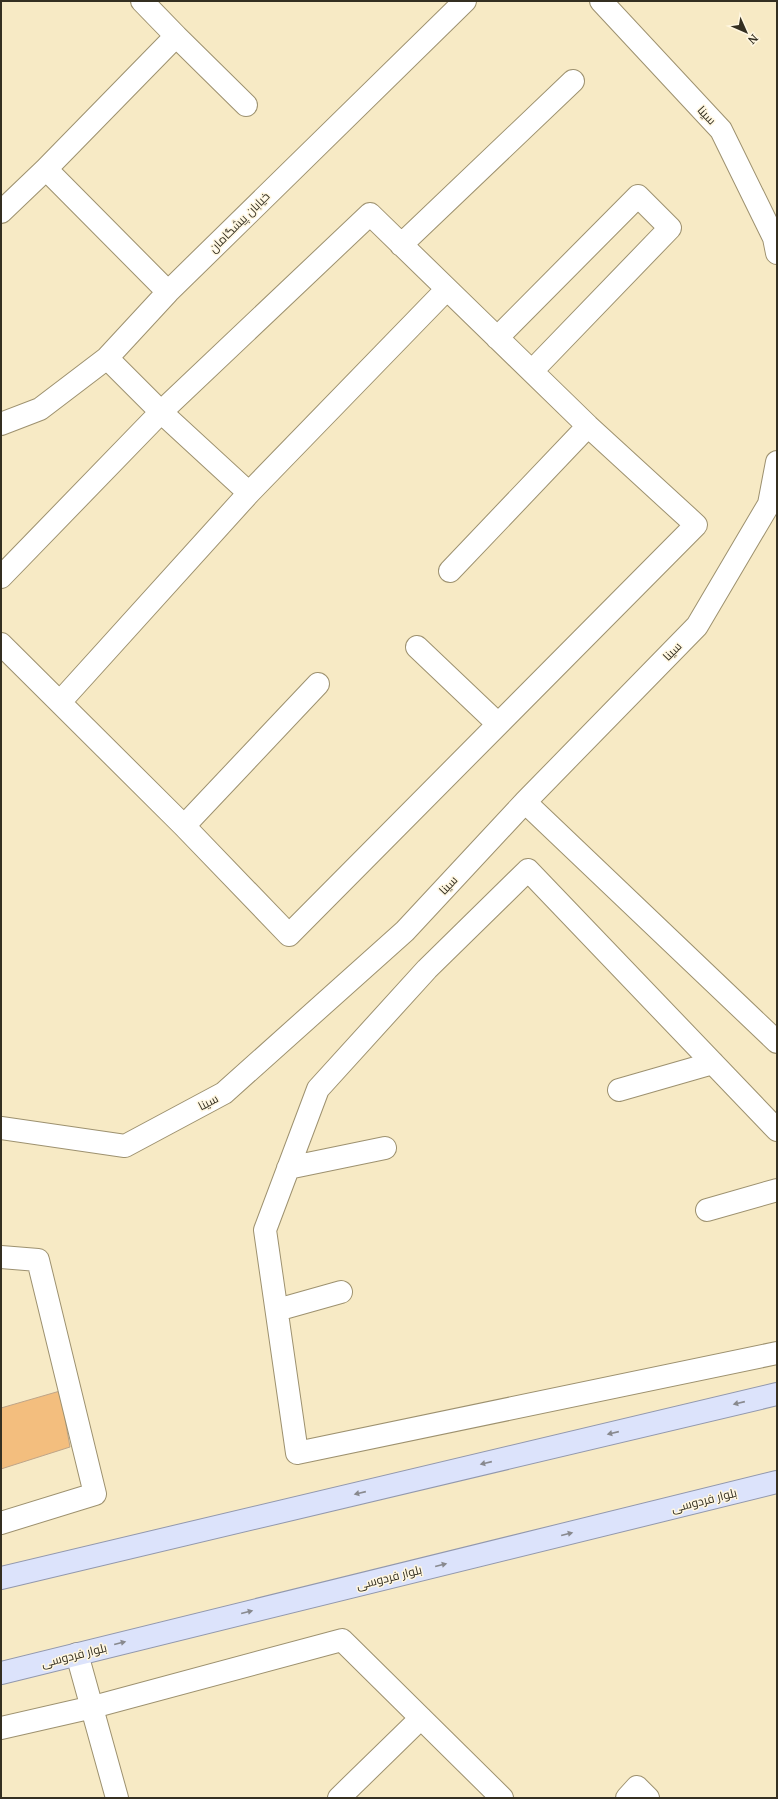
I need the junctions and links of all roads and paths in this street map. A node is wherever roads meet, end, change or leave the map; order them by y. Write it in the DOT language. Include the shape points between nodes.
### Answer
graph roads {
  1 [pos="142,1"];
  2 [pos="465,1"];
  3 [pos="601,1"];
  4 [pos="176,36"];
  5 [pos="573,80"];
  6 [pos="246,105"];
  7 [pos="46,169"];
  8 [pos="1,212"];
  9 [pos="401,245"];
  10 [pos="777,253"];
  11 [pos="447,289"];
  12 [pos="168,292"];
  13 [pos="497,338"];
  14 [pos="107,358"];
  15 [pos="532,371"];
  16 [pos="161,412"];
  17 [pos="1,424"];
  18 [pos="588,426"];
  19 [pos="777,462"];
  20 [pos="249,493"];
  21 [pos="450,570"];
  22 [pos="1,577"];
  23 [pos="1,644"];
  24 [pos="417,647"];
  25 [pos="318,684"];
  26 [pos="60,702"];
  27 [pos="498,724"];
  28 [pos="525,802"];
  29 [pos="184,826"];
  30 [pos="777,1042"];
  31 [pos="713,1063"];
  32 [pos="619,1090"];
  33 [pos="1,1128"];
  34 [pos="777,1130"];
  35 [pos="385,1148"];
  36 [pos="288,1168"];
  37 [pos="777,1190"];
  38 [pos="707,1210"];
  39 [pos="1,1257"];
  40 [pos="341,1292"];
  41 [pos="277,1310"];
  42 [pos="777,1353"];
  43 [pos="777,1394"];
  44 [pos="777,1482"];
  45 [pos="1,1523"];
  46 [pos="1,1578"];
  47 [pos="77,1654"];
  48 [pos="1,1673"];
  49 [pos="93,1707"];
  50 [pos="421,1718"];
  51 [pos="1,1728"];
  52 [pos="117,1798"];
  53 [pos="339,1798"];
  54 [pos="502,1798"];
  55 [pos="627,1798"];
  56 [pos="648,1798"];
  1 -- 4 [label="street"];
  2 -- 12 [label="street, خیابان پیشگامان"];
  3 -- 10 [label="street, سینا" via="721,130 774,238"];
  4 -- 6 [label="street"];
  4 -- 7 [label="street"];
  5 -- 9 [label="street"];
  7 -- 8 [label="street"];
  7 -- 12 [label="street"];
  9 -- 11 [label="street"];
  9 -- 16 [label="street" via="370,214"];
  11 -- 13 [label="street"];
  11 -- 20 [label="street"];
  12 -- 14 [label="street, خیابان پیشگامان"];
  13 -- 15 [label="street"];
  13 -- 15 [label="street" via="638,196 670,228"];
  14 -- 16 [label="street"];
  14 -- 17 [label="street, خیابان پیشگامان" via="40,410"];
  15 -- 18 [label="street"];
  16 -- 20 [label="street"];
  16 -- 22 [label="street"];
  18 -- 21 [label="street"];
  18 -- 27 [label="street" via="696,526"];
  19 -- 28 [label="street, سینا" via="769,504 697,626"];
  20 -- 26 [label="street"];
  23 -- 26 [label="street"];
  24 -- 27 [label="street"];
  25 -- 29 [label="street"];
  26 -- 29 [label="street"];
  27 -- 29 [label="street" via="289,935"];
  28 -- 30 [label="street"];
  28 -- 33 [label="street, سینا" via="405,931 224,1093 125,1146"];
  31 -- 32 [label="street"];
  31 -- 34 [label="street"];
  31 -- 36 [label="street" via="528,870 426,969 318,1089"];
  35 -- 36 [label="street"];
  36 -- 41 [label="street" via="265,1230"];
  37 -- 38 [label="street"];
  39 -- 45 [label="street" via="38,1260 95,1494"];
  40 -- 41 [label="street"];
  41 -- 42 [label="street" via="297,1453"];
  43 -- 46 [label="main road, one-way"];
  47 -- 44 [label="main road, بلوار فردوسی, one-way"];
  47 -- 48 [label="main road, بلوار فردوسی"];
  47 -- 49 [label="street"];
  49 -- 50 [label="street" via="342,1640"];
  49 -- 51 [label="street"];
  49 -- 52 [label="street"];
  50 -- 53 [label="street"];
  50 -- 54 [label="street"];
  55 -- 56 [label="street" via="637,1787"];
}
